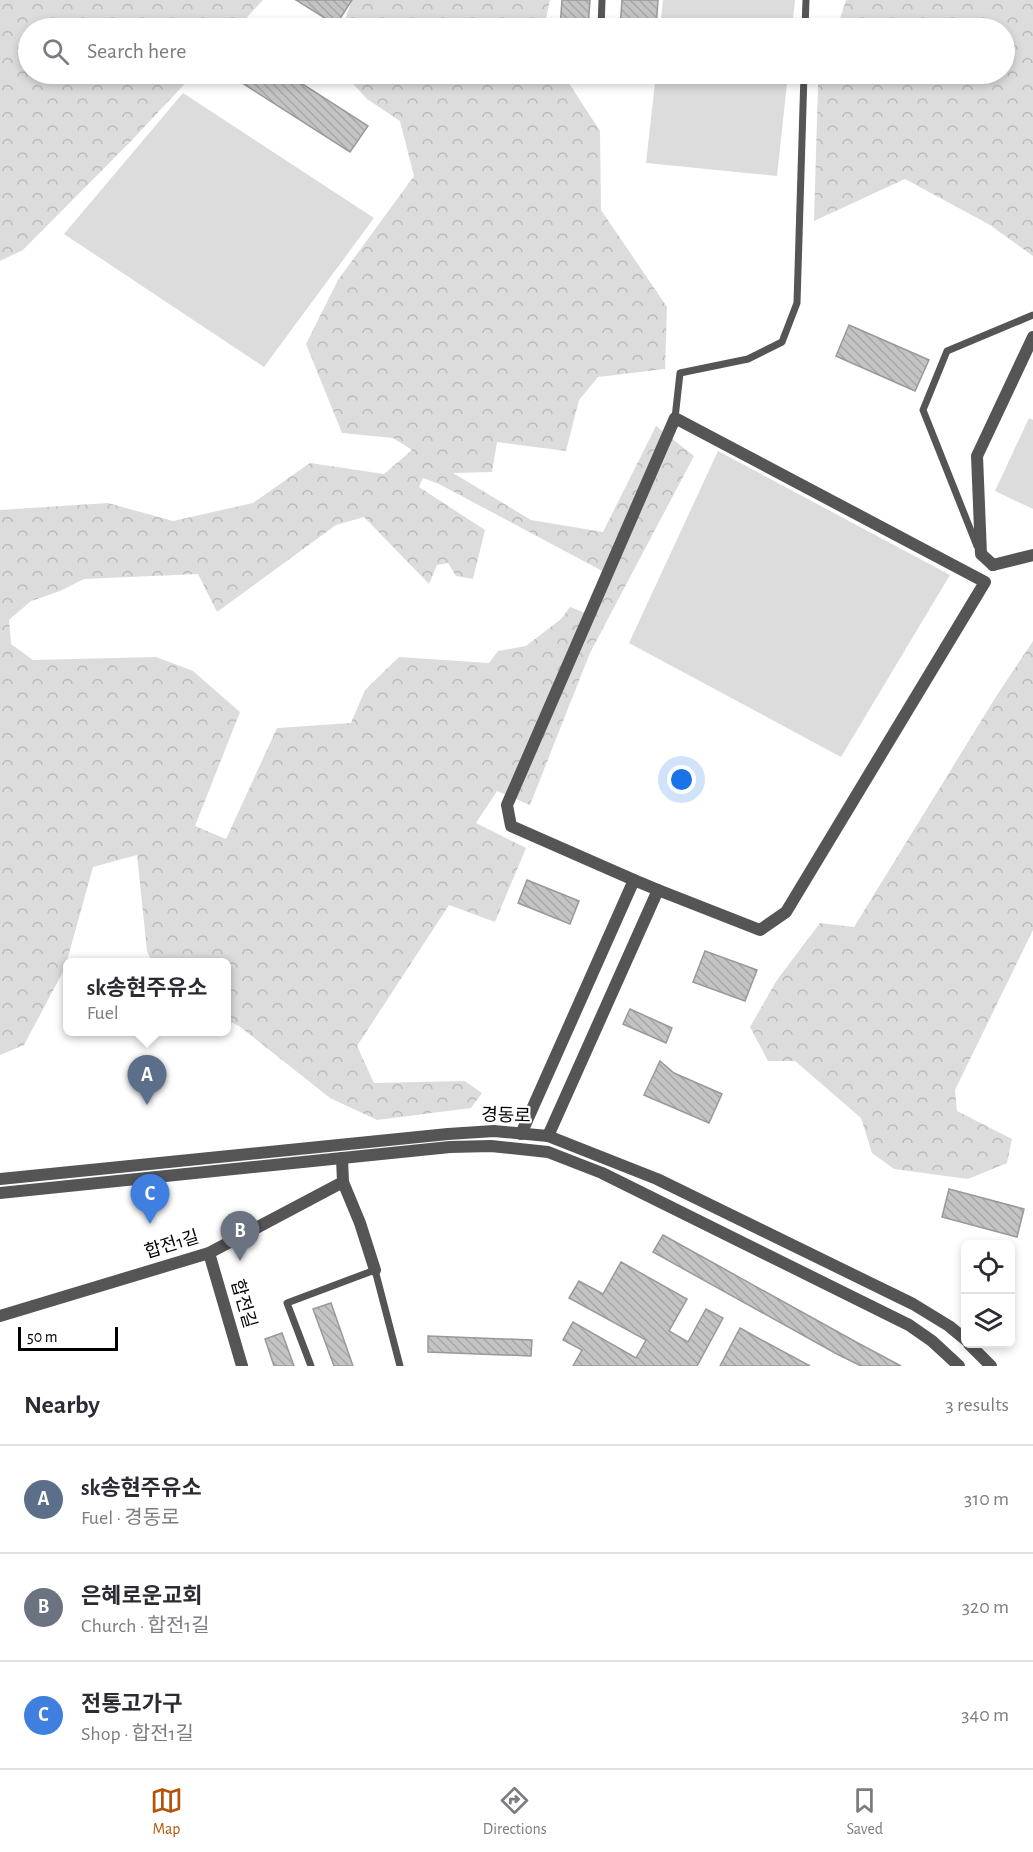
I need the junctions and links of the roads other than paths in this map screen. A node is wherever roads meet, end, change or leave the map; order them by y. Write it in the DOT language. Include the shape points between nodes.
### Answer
graph roads {
  1 [pos="602,0"];
  2 [pos="806,0"];
  3 [pos="601,18"];
  4 [pos="805,18"];
  5 [pos="804,84"];
  6 [pos="1033,315"];
  7 [pos="1033,337"];
  8 [pos="675,418"];
  9 [pos="981,554"];
  10 [pos="1033,555"];
  11 [pos="993,565"];
  12 [pos="985,582"];
  13 [pos="634,880"];
  14 [pos="658,890"];
  15 [pos="521,1134"];
  16 [pos="548,1136"];
  17 [pos="342,1158"];
  18 [pos="0,1179"];
  19 [pos="343,1182"];
  20 [pos="0,1193"];
  21 [pos="209,1253"];
  22 [pos="375,1270"];
  23 [pos="0,1316"];
  24 [pos="961,1336"];
  25 [pos="973,1348"];
  26 [pos="242,1366"];
  27 [pos="311,1366"];
  28 [pos="399,1366"];
  29 [pos="959,1366"];
  30 [pos="991,1366"];
  1 -- 3 [label="lane"];
  2 -- 4 [label="lane"];
  5 -- 8 [label="lane" via="797,303 782,342 748,359 680,373"];
  6 -- 9 [label="lane" via="947,351 923,410"];
  7 -- 9 [label="street" via="977,456"];
  8 -- 12 [label="street"];
  8 -- 13 [label="street" via="507,805 511,826"];
  9 -- 11 [label="street"];
  10 -- 11 [label="street"];
  11 -- 12 [label="street"];
  12 -- 14 [label="street" via="786,912 760,930"];
  13 -- 14 [label="street"];
  13 -- 15 [label="street"];
  14 -- 16 [label="street"];
  15 -- 16 [label="street, 경동로"];
  15 -- 18 [label="street, 경동로" via="448,1134"];
  16 -- 24 [label="street, 경동로" via="657,1179 913,1304"];
  17 -- 19 [label="street"];
  17 -- 20 [label="street, 경동로"];
  17 -- 29 [label="street, 경동로" via="450,1147 491,1146 548,1152 602,1173 909,1325"];
  19 -- 21 [label="street, 합전1길"];
  19 -- 22 [label="street"];
  21 -- 23 [label="street, 합전1길"];
  21 -- 26 [label="street, 합전길"];
  22 -- 27 [label="lane" via="287,1303"];
  22 -- 28 [label="lane"];
  25 -- 30 [label="street"];
}
